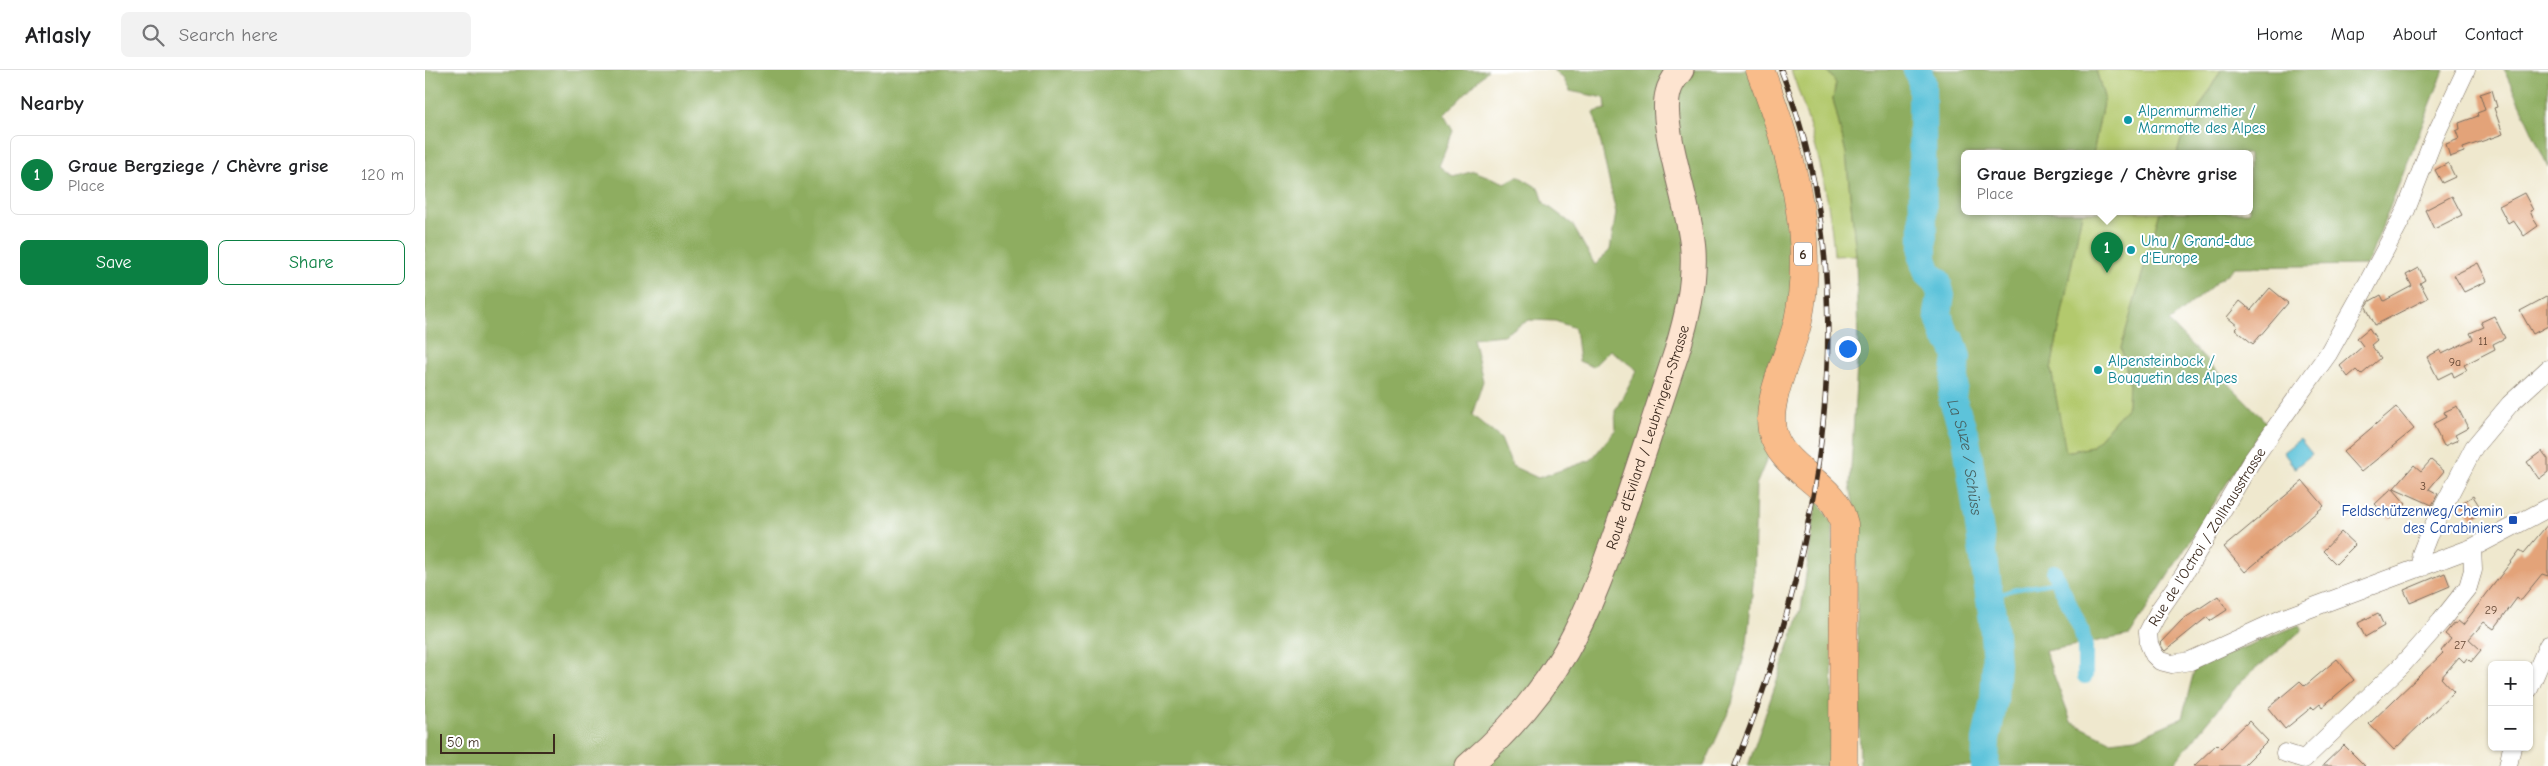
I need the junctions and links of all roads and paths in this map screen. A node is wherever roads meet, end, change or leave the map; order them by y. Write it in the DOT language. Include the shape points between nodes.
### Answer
graph roads {
  1 [pos="1681,70"];
  2 [pos="1760,70"];
  3 [pos="2466,70"];
  4 [pos="2548,369"];
  5 [pos="2548,508"];
  6 [pos="2472,548"];
  7 [pos="2423,567"];
  8 [pos="2548,646"];
  9 [pos="2533,680"];
  10 [pos="2511,751"];
  11 [pos="2285,753"];
  12 [pos="1468,766"];
  13 [pos="1843,766"];
  14 [pos="2508,766"];
  1 -- 12 [label="street, Route d'Evilard / Leubringen-Strasse" via="1667,94 1667,115 1691,230 1694,267 1677,351 1612,547 1579,627 1524,710"];
  2 -- 13 [label="main road, 6" via="1792,168 1803,247 1798,319 1778,385 1772,425 1782,452 1832,497 1844,524"];
  3 -- 7 [label="street, Rue de l'Octroi / Zollhausstrasse" via="2434,138 2406,210 2366,286 2328,354 2251,462 2160,609 2148,632 2149,644 2153,655 2160,661 2172,664 2190,661 2284,618"];
  4 -- 7 [label="street" via="2510,404 2474,447 2441,507 2421,554"];
  5 -- 6 [label="street, Rue de l'Octroi / Zollhausstrasse"];
  6 -- 7 [label="street, Rue de l'Octroi / Zollhausstrasse"];
  6 -- 11 [label="street" via="2473,570 2469,587 2402,665 2304,759"];
  8 -- 9 [label="street"];
  10 -- 14 [label="street"];
}
